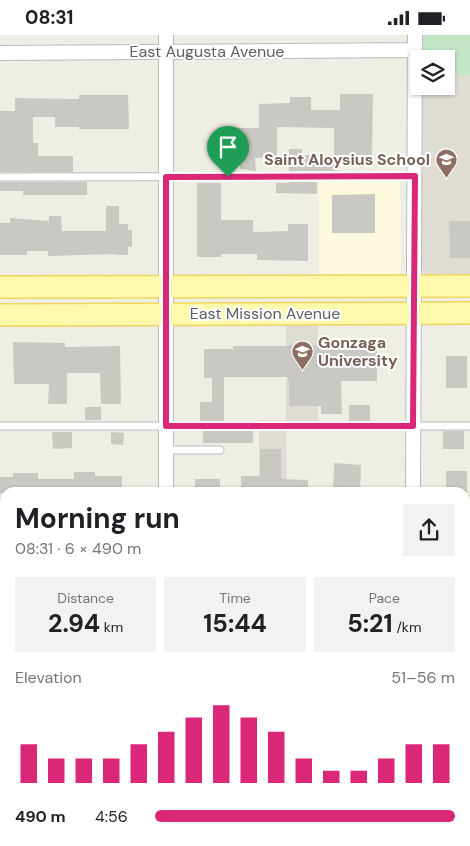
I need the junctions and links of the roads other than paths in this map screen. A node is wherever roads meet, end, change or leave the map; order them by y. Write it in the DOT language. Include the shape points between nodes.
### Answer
graph roads {
  1 [pos="166,35"];
  2 [pos="415,35"];
  3 [pos="410,50"];
  4 [pos="415,50"];
  5 [pos="166,51"];
  6 [pos="0,53"];
  7 [pos="415,95"];
  8 [pos="415,176"];
  9 [pos="0,177"];
  10 [pos="166,177"];
  11 [pos="414,285"];
  12 [pos="470,285"];
  13 [pos="0,287"];
  14 [pos="167,287"];
  15 [pos="167,313"];
  16 [pos="414,313"];
  17 [pos="470,313"];
  18 [pos="0,315"];
  19 [pos="166,426"];
  20 [pos="413,426"];
  21 [pos="470,426"];
  22 [pos="0,427"];
  23 [pos="166,450"];
  24 [pos="220,450"];
  25 [pos="166,487"];
  26 [pos="413,487"];
  1 -- 5 [label="street"];
  2 -- 4 [label="street"];
  3 -- 5 [label="street, East Augusta Avenue"];
  5 -- 6 [label="street, East Augusta Avenue"];
  5 -- 10 [label="street"];
  7 -- 8 [label="street"];
  8 -- 10 [label="lane"];
  8 -- 11 [label="street"];
  9 -- 10 [label="lane"];
  10 -- 14 [label="street"];
  11 -- 12 [label="main road, East Mission Avenue"];
  11 -- 14 [label="main road, East Mission Avenue"];
  11 -- 16 [label="street"];
  13 -- 14 [label="main road, East Mission Avenue"];
  14 -- 15 [label="street"];
  15 -- 16 [label="main road, East Mission Avenue"];
  15 -- 18 [label="main road, East Mission Avenue"];
  15 -- 19 [label="street"];
  16 -- 17 [label="main road, East Mission Avenue"];
  16 -- 20 [label="street"];
  19 -- 20 [label="lane"];
  19 -- 22 [label="lane"];
  19 -- 23 [label="street"];
  20 -- 21 [label="lane"];
  20 -- 26 [label="street"];
  23 -- 24 [label="lane"];
  23 -- 25 [label="street"];
}
